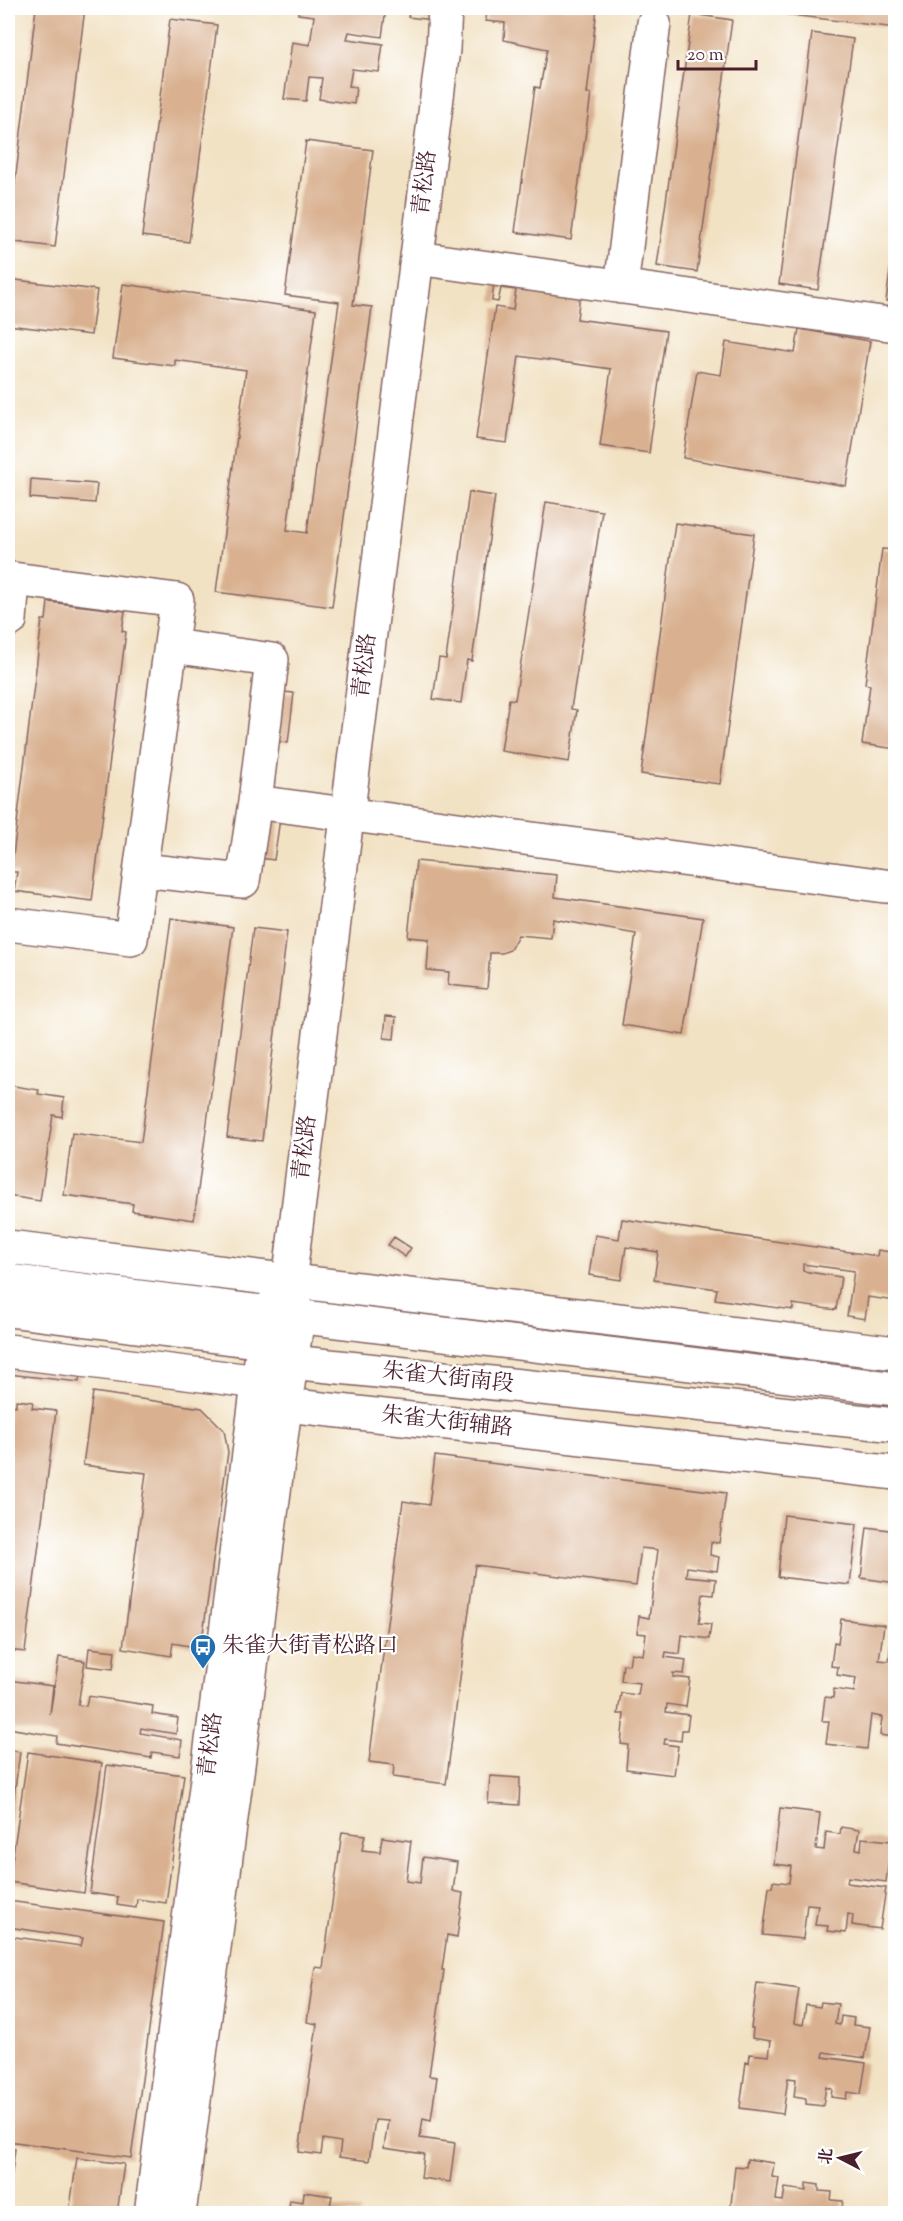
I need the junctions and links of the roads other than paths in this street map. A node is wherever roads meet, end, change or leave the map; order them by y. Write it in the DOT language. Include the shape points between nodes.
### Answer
graph roads {
  1 [pos="445,8"];
  2 [pos="654,23"];
  3 [pos="417,258"];
  4 [pos="621,287"];
  5 [pos="896,325"];
  6 [pos="8,621"];
  7 [pos="172,646"];
  8 [pos="255,802"];
  9 [pos="348,813"];
  10 [pos="141,870"];
  11 [pos="885,886"];
  12 [pos="8,924"];
  13 [pos="8,1247"];
  14 [pos="8,1281"];
  15 [pos="289,1282"];
  16 [pos="8,1310"];
  17 [pos="277,1325"];
  18 [pos="8,1351"];
  19 [pos="896,1353"];
  20 [pos="291,1362"];
  21 [pos="259,1383"];
  22 [pos="896,1389"];
  23 [pos="286,1405"];
  24 [pos="896,1425"];
  25 [pos="896,1473"];
  26 [pos="151,2214"];
  27 [pos="179,2214"];
  1 -- 3 [label="street, 青松路"];
  2 -- 4 [label="street"];
  3 -- 4 [label="street"];
  3 -- 9 [label="street, 青松路"];
  4 -- 5 [label="street"];
  6 -- 7 [label="street" via="13,579 177,600"];
  7 -- 8 [label="street" via="272,660"];
  7 -- 10 [label="street"];
  8 -- 9 [label="street"];
  8 -- 10 [label="street" via="243,881"];
  9 -- 11 [label="street"];
  9 -- 15 [label="street, 青松路"];
  10 -- 12 [label="street" via="131,939"];
  13 -- 15 [label="street"];
  14 -- 17 [label="street, 朱雀大街南段"];
  15 -- 17 [label="street, 青松路"];
  15 -- 19 [label="street"];
  16 -- 17 [label="street, 朱雀大街南段"];
  17 -- 20 [label="street, 青松路"];
  17 -- 21 [label="street, 青松路"];
  17 -- 22 [label="street, 朱雀大街南段"];
  18 -- 21 [label="street"];
  20 -- 23 [label="street, 青松路"];
  20 -- 24 [label="street, 朱雀大街南段"];
  21 -- 23 [label="street"];
  21 -- 26 [label="street, 青松路"];
  23 -- 25 [label="street, 朱雀大街辅路"];
  23 -- 27 [label="street, 青松路"];
}
